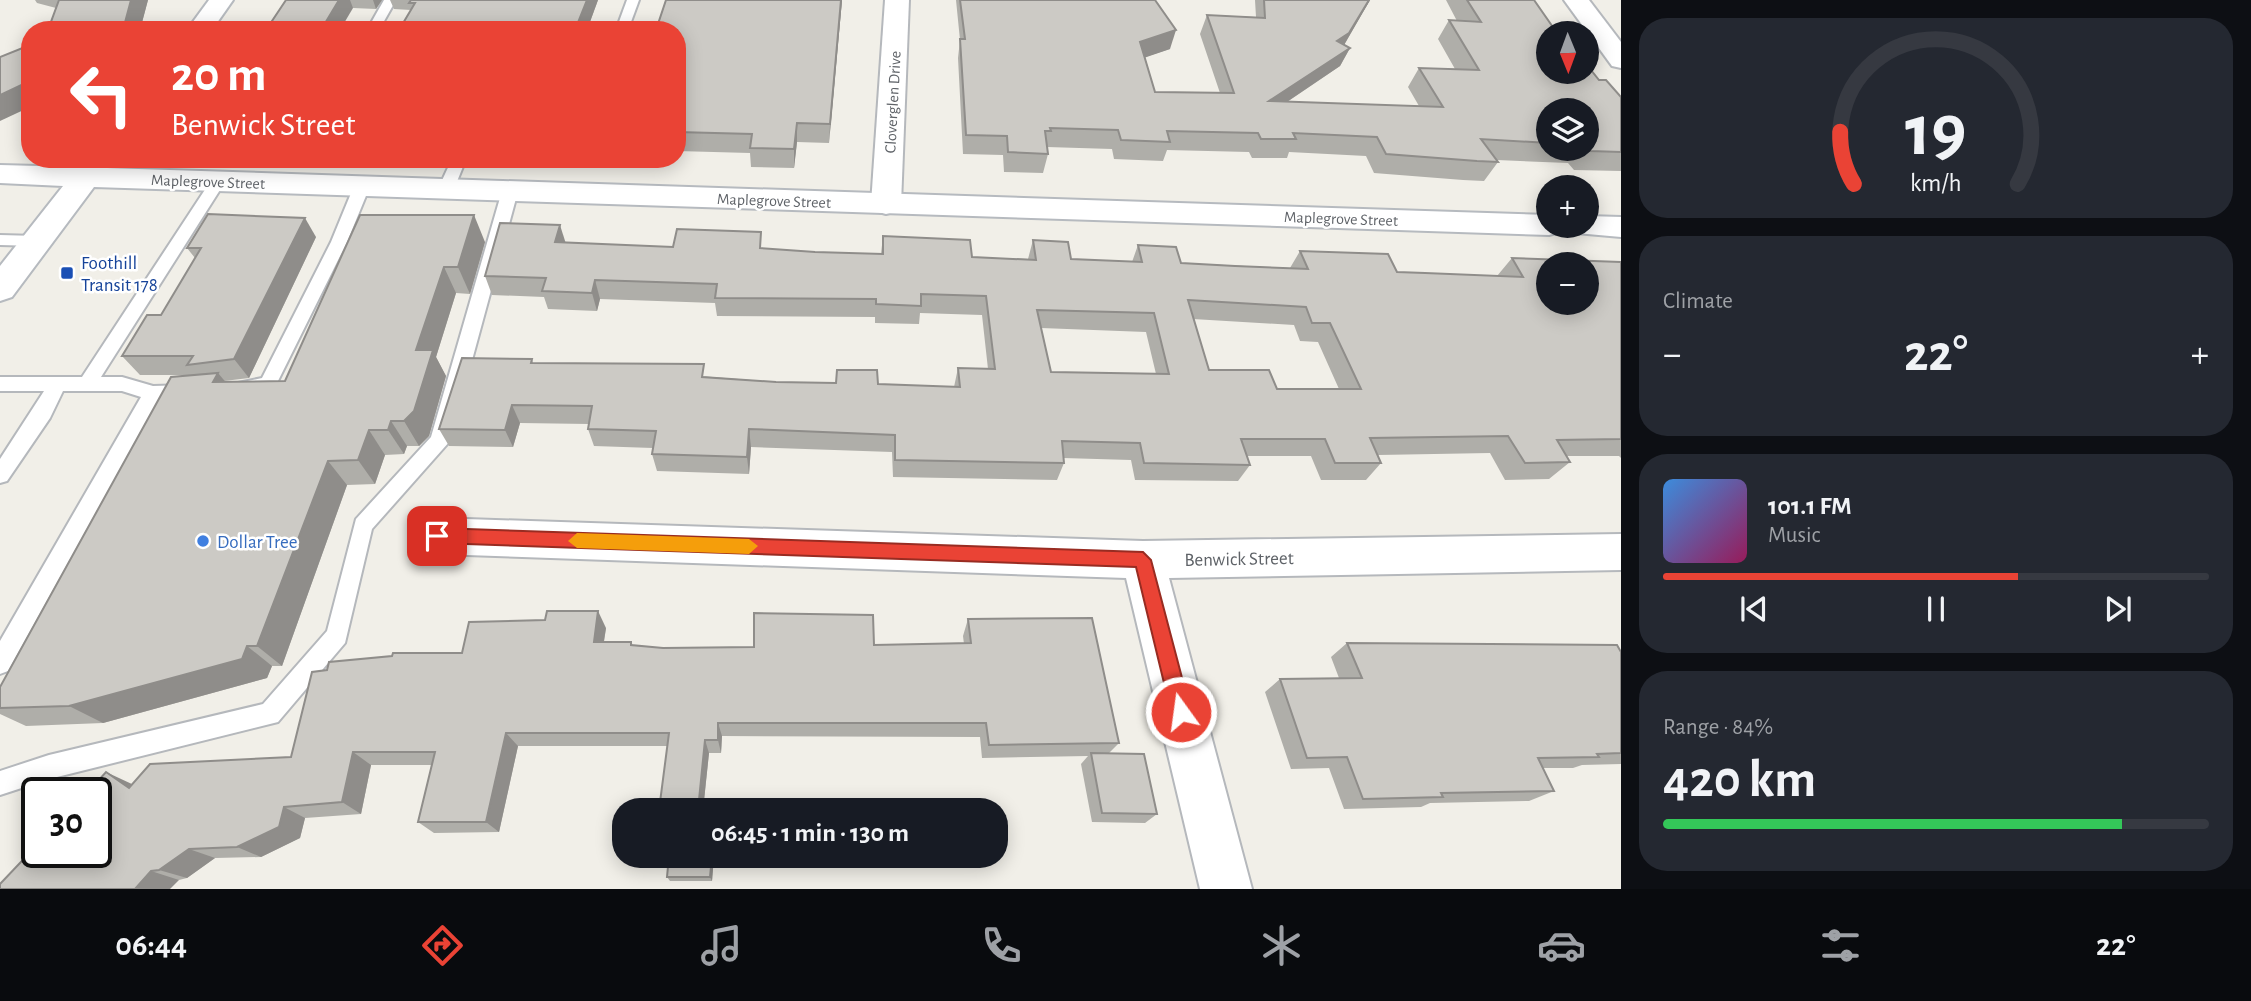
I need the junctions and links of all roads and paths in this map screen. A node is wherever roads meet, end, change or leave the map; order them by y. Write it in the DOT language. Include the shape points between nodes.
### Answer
graph roads {
  1 [pos="221,0"];
  2 [pos="390,0"];
  3 [pos="633,0"];
  4 [pos="897,0"];
  5 [pos="1576,0"];
  6 [pos="206,21"];
  7 [pos="378,21"];
  8 [pos="625,21"];
  9 [pos="1621,60"];
  10 [pos="92,168"];
  11 [pos="455,168"];
  12 [pos="0,174"];
  13 [pos="217,182"];
  14 [pos="362,186"];
  15 [pos="446,189"];
  16 [pos="510,191"];
  17 [pos="886,204"];
  18 [pos="1536,225"];
  19 [pos="1599,226"];
  20 [pos="1621,227"];
  21 [pos="0,240"];
  22 [pos="37,241"];
  23 [pos="0,289"];
  24 [pos="0,384"];
  25 [pos="86,385"];
  26 [pos="56,386"];
  27 [pos="231,390"];
  28 [pos="206,392"];
  29 [pos="153,393"];
  30 [pos="0,475"];
  31 [pos="437,536"];
  32 [pos="1621,552"];
  33 [pos="1143,560"];
  34 [pos="0,663"];
  35 [pos="0,783"];
  36 [pos="1226,889"];
  1 -- 6 [label="street"];
  2 -- 7 [label="lane"];
  3 -- 8 [label="lane"];
  4 -- 17 [label="street, Cloverglen Drive"];
  5 -- 9 [label="street"];
  10 -- 12 [label="street, Maplegrove Street"];
  10 -- 13 [label="street, Maplegrove Street"];
  10 -- 22 [label="street"];
  11 -- 15 [label="lane"];
  13 -- 14 [label="street, Maplegrove Street"];
  13 -- 25 [label="lane"];
  14 -- 15 [label="street, Maplegrove Street"];
  14 -- 27 [label="lane" via="339,243 268,384"];
  15 -- 16 [label="street, Maplegrove Street"];
  16 -- 17 [label="street, Maplegrove Street"];
  16 -- 35 [label="lane" via="440,441 363,525 337,636 329,646 270,714"];
  17 -- 18 [label="street, Maplegrove Street"];
  19 -- 20 [label="street"];
  21 -- 22 [label="lane"];
  22 -- 23 [label="street"];
  24 -- 26 [label="lane"];
  25 -- 26 [label="lane"];
  25 -- 29 [label="lane" via="122,384"];
  26 -- 30 [label="lane"];
  28 -- 29 [label="lane"];
  29 -- 34 [label="lane"];
  31 -- 33 [label="street, Benwick Street"];
  32 -- 33 [label="street, Benwick Street"];
  33 -- 36 [label="street"];
}
